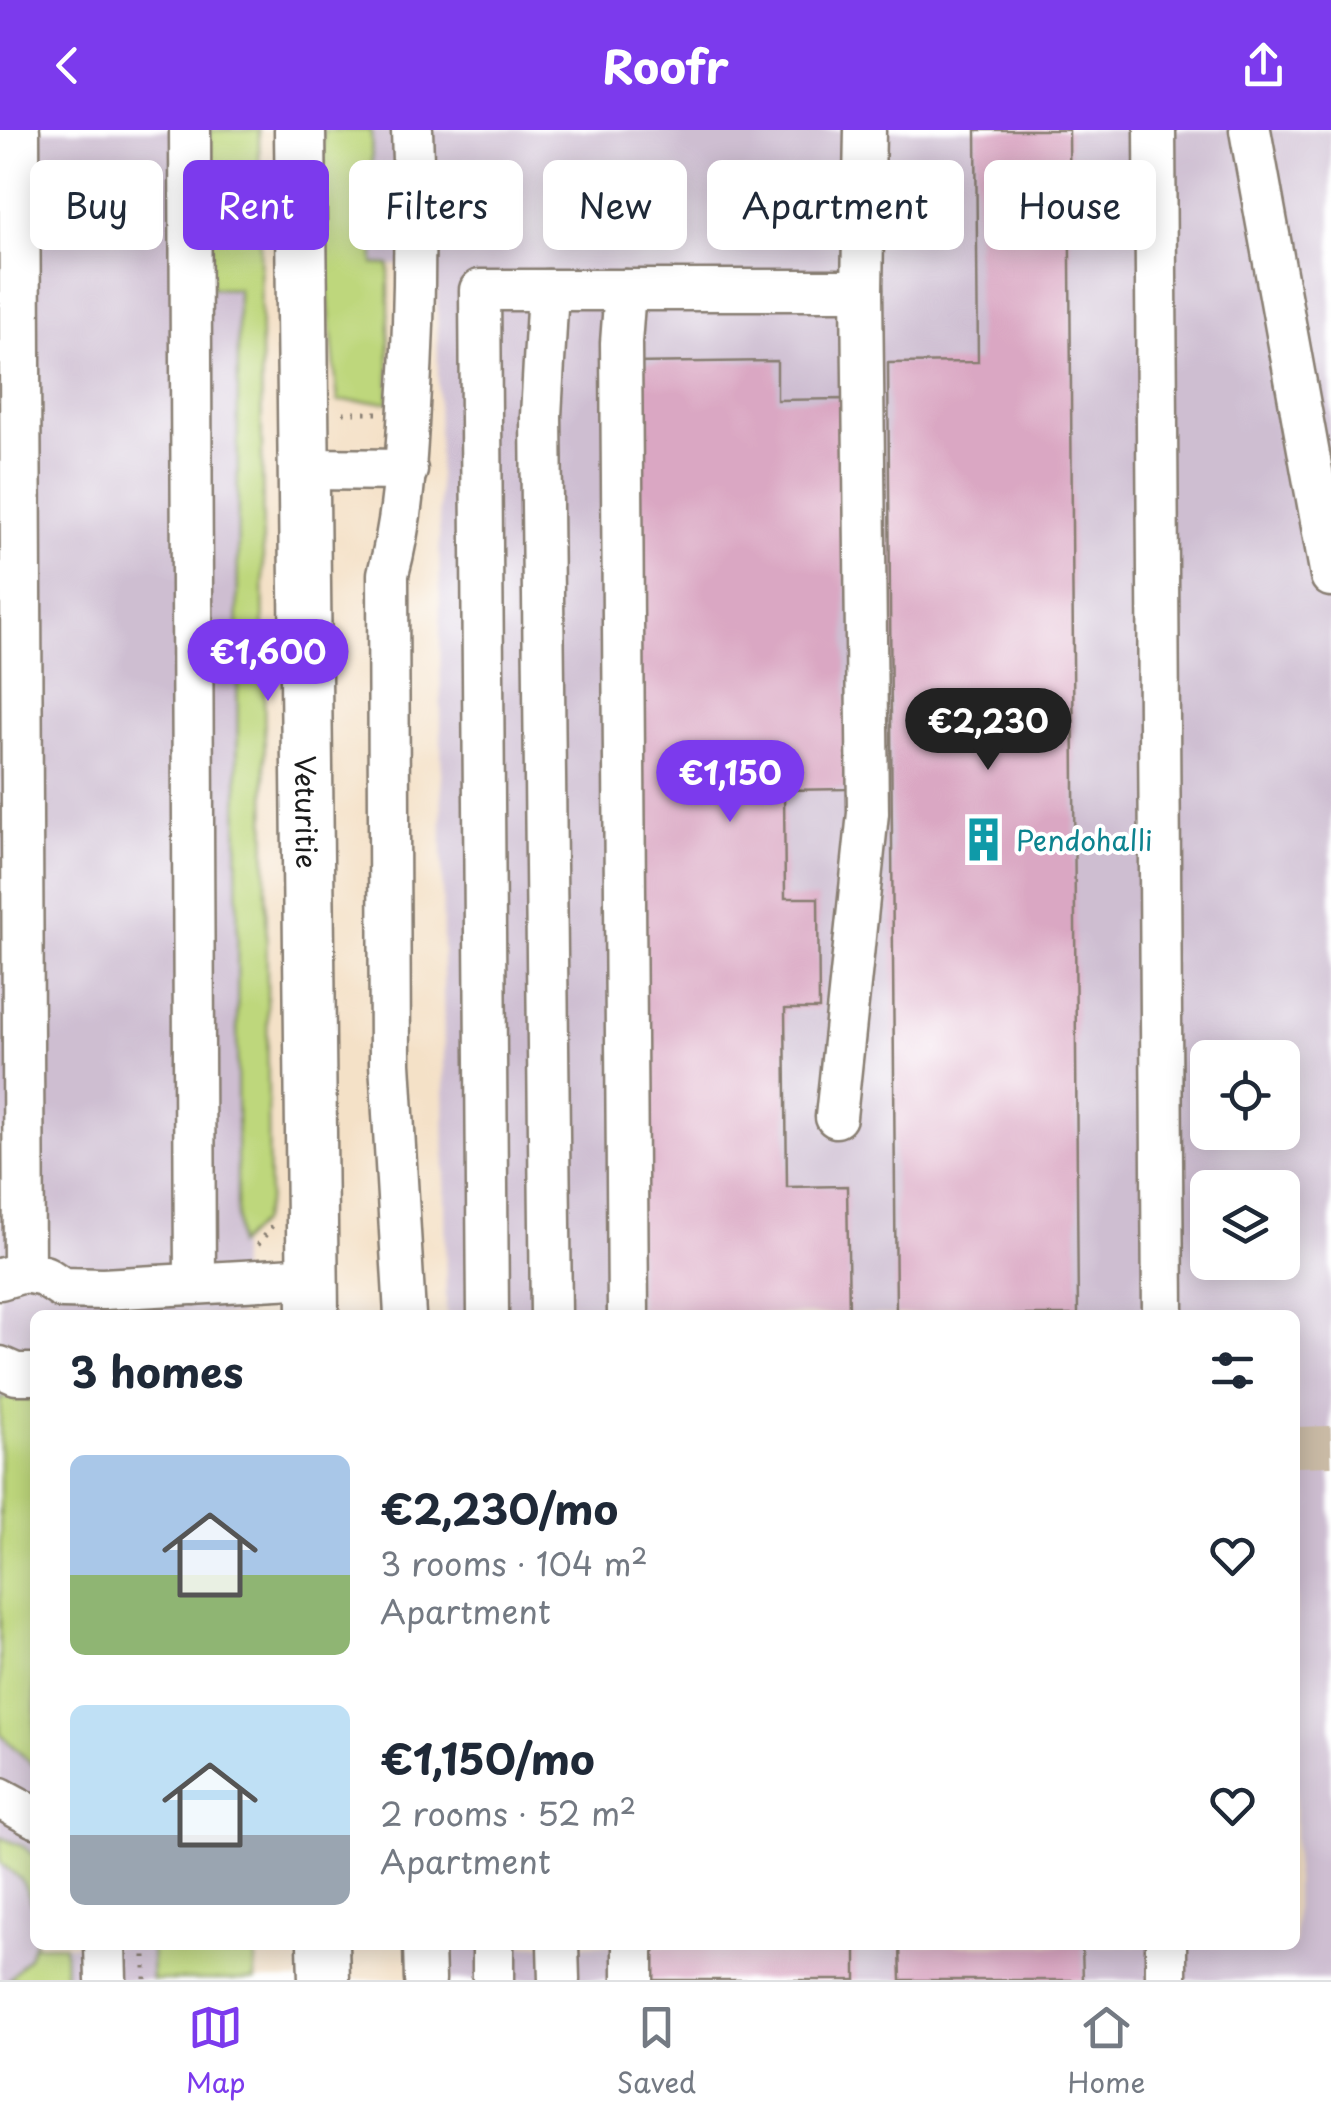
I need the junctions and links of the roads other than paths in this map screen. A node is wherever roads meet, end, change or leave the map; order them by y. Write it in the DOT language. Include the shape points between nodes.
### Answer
graph roads {
  1 [pos="19,130"];
  2 [pos="190,130"];
  3 [pos="300,130"];
  4 [pos="412,130"];
  5 [pos="865,130"];
  6 [pos="1155,130"];
  7 [pos="1250,130"];
  8 [pos="548,290"];
  9 [pos="624,290"];
  10 [pos="862,290"];
  11 [pos="306,468"];
  12 [pos="407,470"];
  13 [pos="1331,576"];
  14 [pos="836,1117"];
  15 [pos="12,1276"];
  16 [pos="195,1284"];
  17 [pos="313,1296"];
  18 [pos="405,1310"];
  19 [pos="488,1310"];
  20 [pos="551,1310"];
  21 [pos="628,1310"];
  22 [pos="1162,1310"];
  23 [pos="0,1367"];
  24 [pos="30,1374"];
  25 [pos="0,1798"];
  26 [pos="30,1814"];
  27 [pos="106,1950"];
  28 [pos="323,1950"];
  29 [pos="424,1950"];
  30 [pos="493,1950"];
  31 [pos="558,1950"];
  32 [pos="632,1950"];
  33 [pos="1166,1950"];
  34 [pos="106,1980"];
  35 [pos="324,1980"];
  36 [pos="424,1980"];
  37 [pos="493,1980"];
  38 [pos="559,1980"];
  39 [pos="633,1980"];
  40 [pos="1166,1980"];
  1 -- 15 [label="lane"];
  2 -- 16 [label="lane"];
  3 -- 11 [label="main road, Veturitie"];
  4 -- 12 [label="lane" via="416,301"];
  5 -- 10 [label="lane"];
  6 -- 22 [label="lane"];
  7 -- 13 [label="lane"];
  8 -- 9 [label="lane"];
  8 -- 19 [label="lane" via="480,290"];
  8 -- 20 [label="lane" via="540,416"];
  9 -- 10 [label="lane"];
  9 -- 21 [label="lane"];
  10 -- 14 [label="lane" via="868,813"];
  11 -- 12 [label="lane"];
  11 -- 17 [label="main road, Veturitie"];
  12 -- 18 [label="lane" via="388,574 390,1063"];
  15 -- 16 [label="lane" via="103,1290"];
  16 -- 17 [label="lane"];
  23 -- 24 [label="lane"];
  25 -- 26 [label="lane"];
  27 -- 34 [label="lane"];
  28 -- 35 [label="main road"];
  29 -- 36 [label="lane"];
  30 -- 37 [label="lane"];
  31 -- 38 [label="lane"];
  32 -- 39 [label="lane"];
  33 -- 40 [label="lane"];
}
